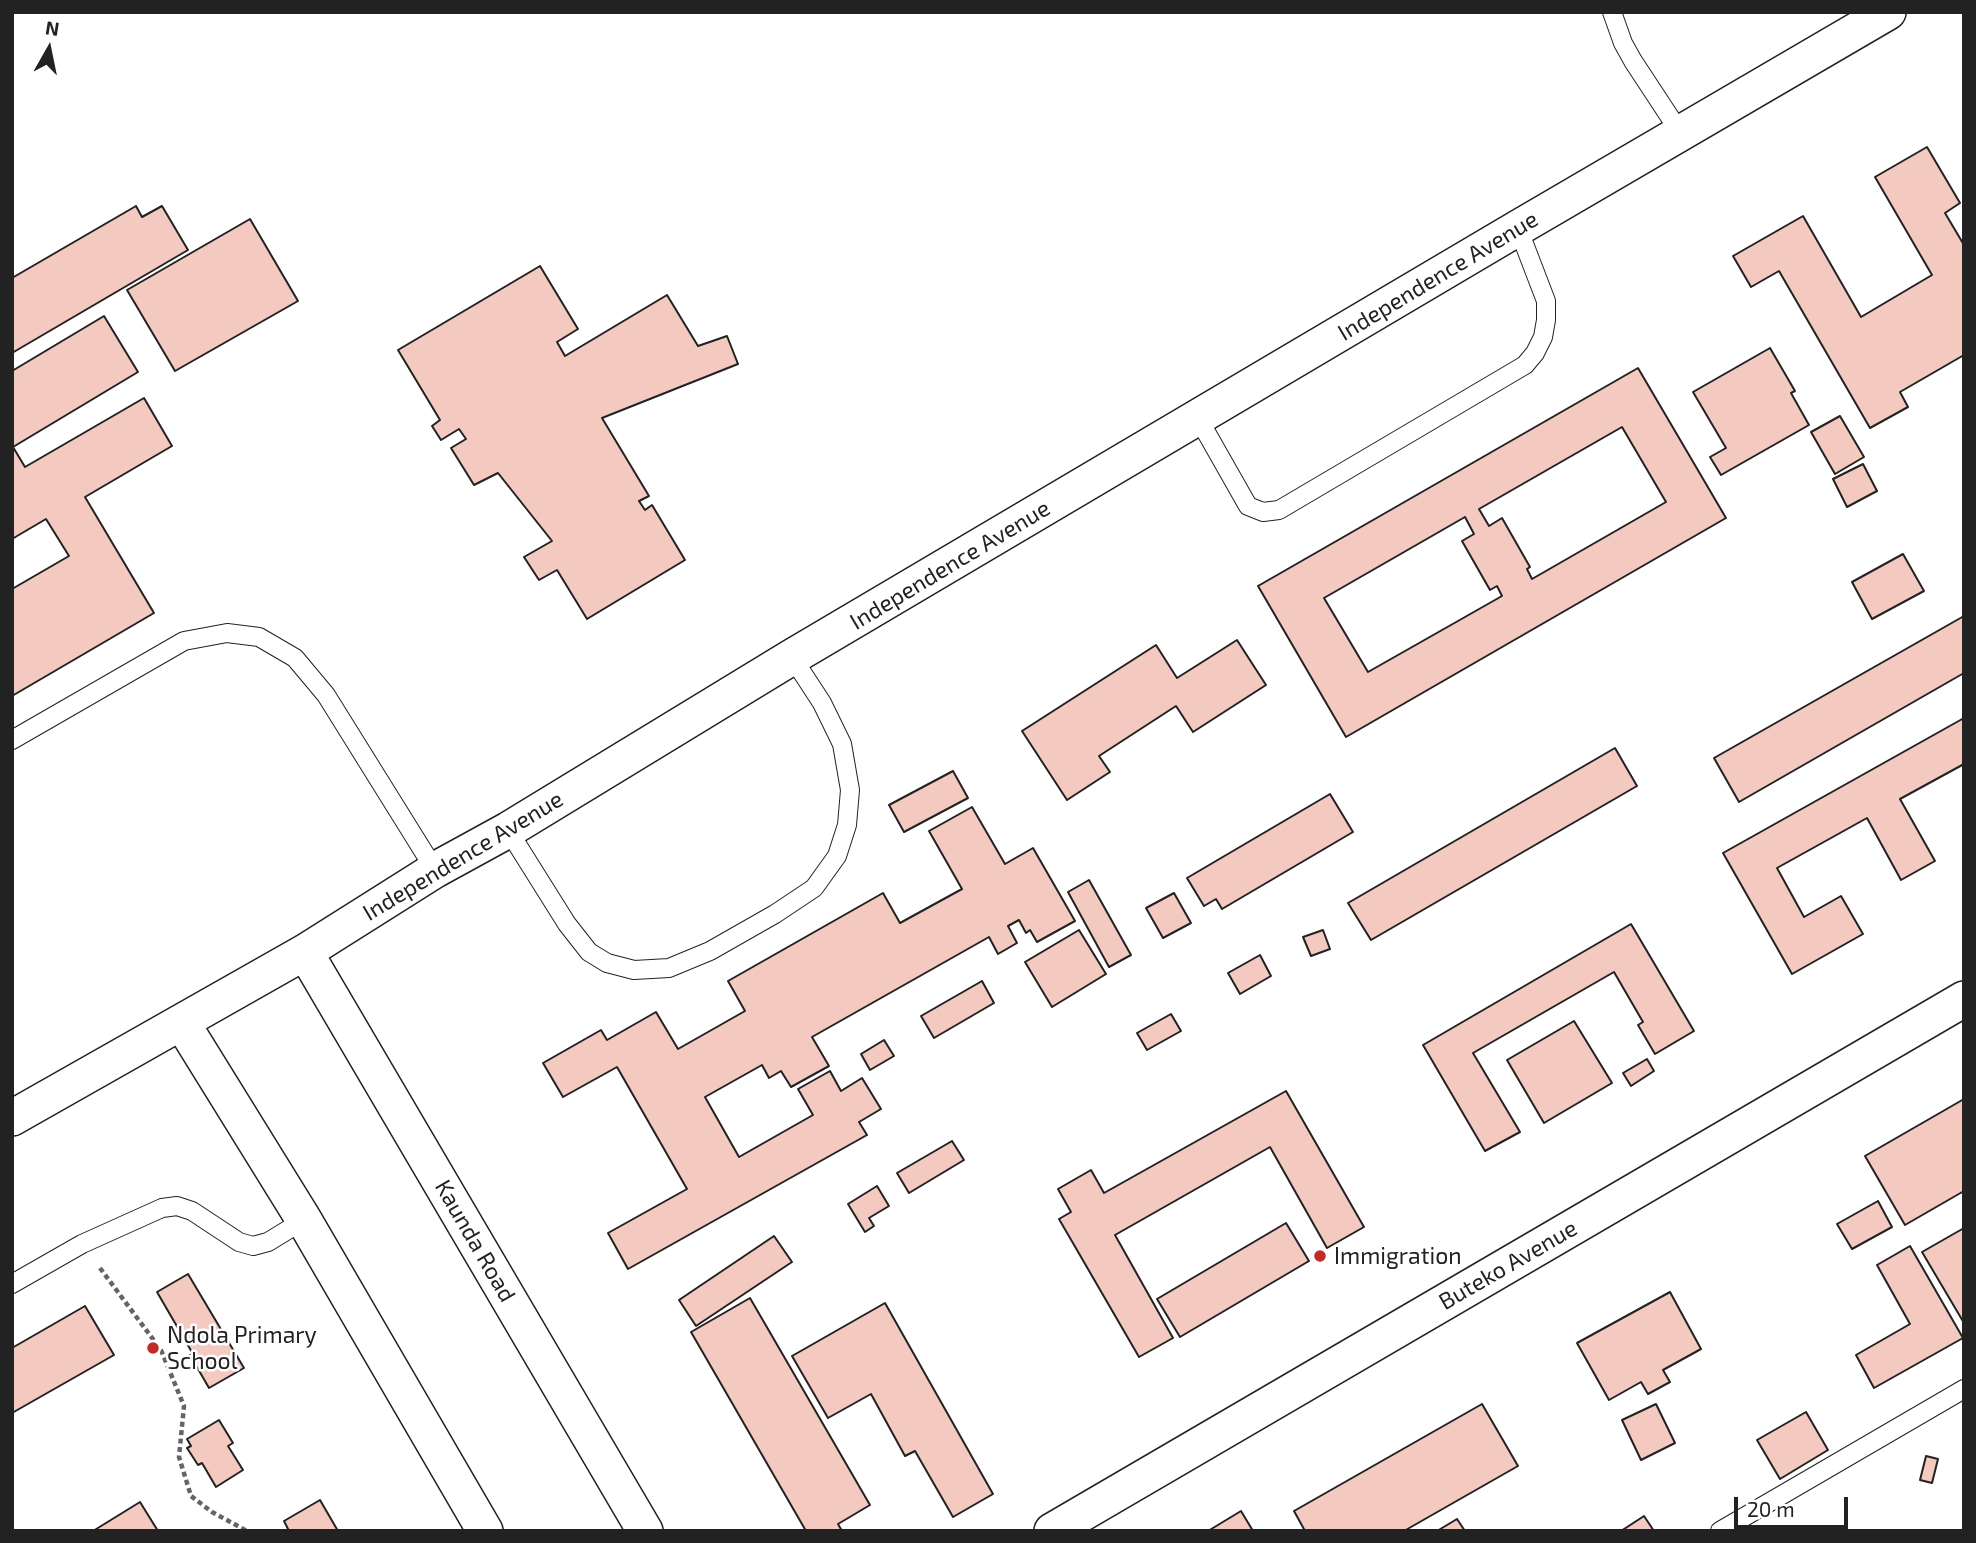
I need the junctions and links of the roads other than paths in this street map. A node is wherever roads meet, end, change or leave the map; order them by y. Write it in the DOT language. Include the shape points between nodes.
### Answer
graph roads {
  1 [pos="1612,12"];
  2 [pos="1888,12"];
  3 [pos="1681,134"];
  4 [pos="1517,228"];
  5 [pos="1198,418"];
  6 [pos="792,657"];
  7 [pos="12,740"];
  8 [pos="508,830"];
  9 [pos="435,870"];
  10 [pos="305,952"];
  11 [pos="1964,999"];
  12 [pos="182,1023"];
  13 [pos="13,1115"];
  14 [pos="304,1220"];
  15 [pos="12,1284"];
  16 [pos="1964,1389"];
  17 [pos="485,1531"];
  18 [pos="645,1531"];
  19 [pos="1052,1531"];
  20 [pos="1720,1531"];
  1 -- 3 [label="lane" via="1633,61"];
  2 -- 3 [label="street, Independence Avenue"];
  3 -- 4 [label="street, Independence Avenue"];
  4 -- 5 [label="street, Independence Avenue"];
  4 -- 5 [label="lane" via="1546,301 1543,337 1525,365 1279,510 1263,512 1248,506"];
  5 -- 6 [label="street, Independence Avenue"];
  6 -- 8 [label="street, Independence Avenue"];
  6 -- 8 [label="lane" via="842,744 850,790 847,825 837,856 814,888 775,914 669,968 634,970 607,963 589,952 574,933"];
  7 -- 9 [label="lane" via="184,641 227,633 259,636 295,658 326,695"];
  8 -- 9 [label="street, Independence Avenue"];
  9 -- 10 [label="street, Independence Avenue"];
  10 -- 12 [label="street, Independence Avenue"];
  10 -- 18 [label="street, Kaunda Road"];
  11 -- 19 [label="street, Buteko Avenue"];
  12 -- 13 [label="street, Independence Avenue"];
  12 -- 14 [label="street"];
  14 -- 15 [label="lane" via="253,1246 192,1211 162,1208 82,1244"];
  14 -- 17 [label="street"];
  16 -- 20 [label="lane"];
}
